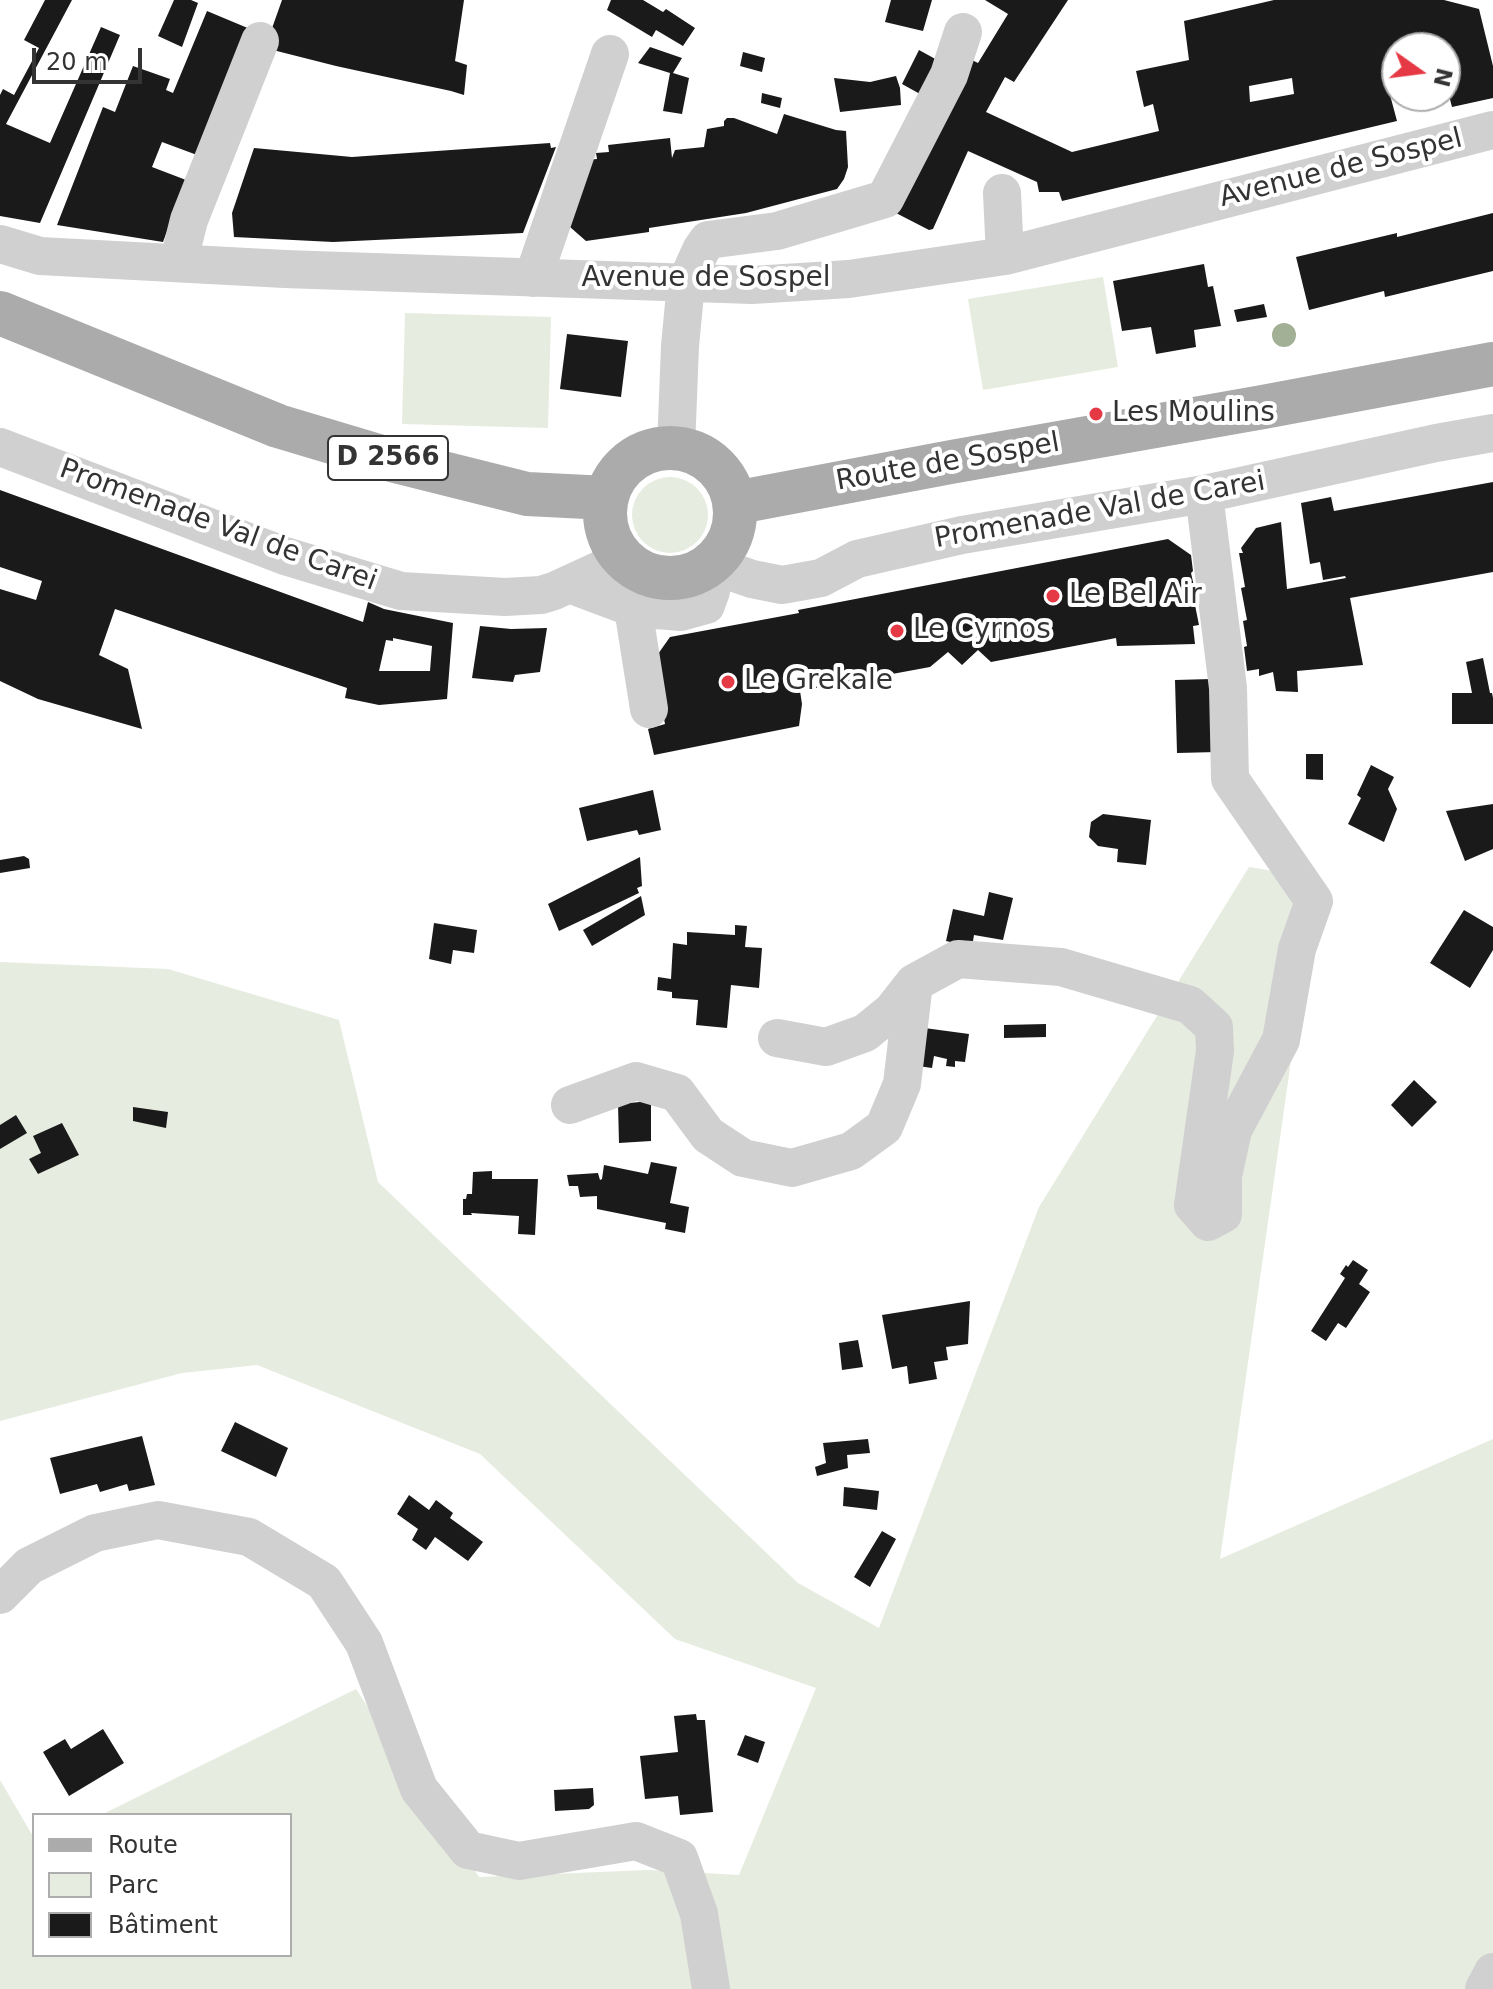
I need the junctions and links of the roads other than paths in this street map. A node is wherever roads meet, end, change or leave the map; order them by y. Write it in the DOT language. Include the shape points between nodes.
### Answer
graph roads {
  1 [pos="963,32"];
  2 [pos="260,41"];
  3 [pos="610,54"];
  4 [pos="1493,130"];
  5 [pos="1002,193"];
  6 [pos="0,244"];
  7 [pos="1005,256"];
  8 [pos="182,263"];
  9 [pos="533,278"];
  10 [pos="686,283"];
  11 [pos="0,313"];
  12 [pos="1493,364"];
  13 [pos="1493,433"];
  14 [pos="0,447"];
  15 [pos="676,448"];
  16 [pos="1204,494"];
  17 [pos="607,498"];
  18 [pos="734,503"];
  19 [pos="622,557"];
  20 [pos="710,564"];
  21 [pos="569,584"];
  22 [pos="633,608"];
  23 [pos="649,709"];
  24 [pos="914,983"];
  25 [pos="777,1038"];
  26 [pos="570,1105"];
  27 [pos="0,1595"];
  28 [pos="1493,1972"];
  29 [pos="711,1989"];
  30 [pos="1484,1989"];
  1 -- 10 [label="street" via="949,75 885,199 777,231 708,240"];
  2 -- 8 [label="street" via="189,220"];
  3 -- 9 [label="street"];
  4 -- 7 [label="street, Avenue de Sospel"];
  5 -- 7 [label="street"];
  6 -- 8 [label="street, Avenue de Sospel" via="40,256"];
  7 -- 10 [label="street, Avenue de Sospel" via="849,279"];
  8 -- 9 [label="street, Avenue de Sospel"];
  9 -- 10 [label="street, Avenue de Sospel"];
  10 -- 15 [label="street"];
  11 -- 17 [label="main road, D 2566" via="278,426 527,494"];
  12 -- 18 [label="main road, Route de Sospel"];
  13 -- 16 [label="street, Promenade Val de Carei"];
  14 -- 21 [label="street, Promenade Val de Carei" via="285,556 401,591 505,597 541,595"];
  15 -- 17 [label="main road" via="640,456 625,467"];
  15 -- 18 [label="main road" via="693,452 721,472"];
  16 -- 20 [label="street, Promenade Val de Carei" via="962,535 857,559 821,578 782,585"];
  16 -- 24 [label="street" via="1228,688 1230,779 1314,901 1297,949 1281,1040 1233,1130 1223,1176 1223,1214 1208,1222 1193,1205 1215,1051 1214,1027 1190,1005 1061,967 987,961 958,959"];
  17 -- 19 [label="main road" via="611,539"];
  18 -- 20 [label="main road" via="732,533"];
  19 -- 20 [label="main road" via="656,577 677,578"];
  19 -- 21 [label="street, Promenade Val de Carei"];
  20 -- 22 [label="street" via="706,605 681,612"];
  21 -- 22 [label="street"];
  22 -- 23 [label="street"];
  24 -- 25 [label="street" via="865,1033 826,1047"];
  24 -- 26 [label="street" via="902,1084 884,1127 851,1151 792,1168 743,1158 708,1135 677,1093 636,1081"];
  27 -- 29 [label="street" via="29,1566 95,1533 158,1520 249,1537 324,1582 364,1643 419,1789 468,1850 519,1861 636,1841 679,1858 699,1914"];
  28 -- 30 [label="street"];
}
